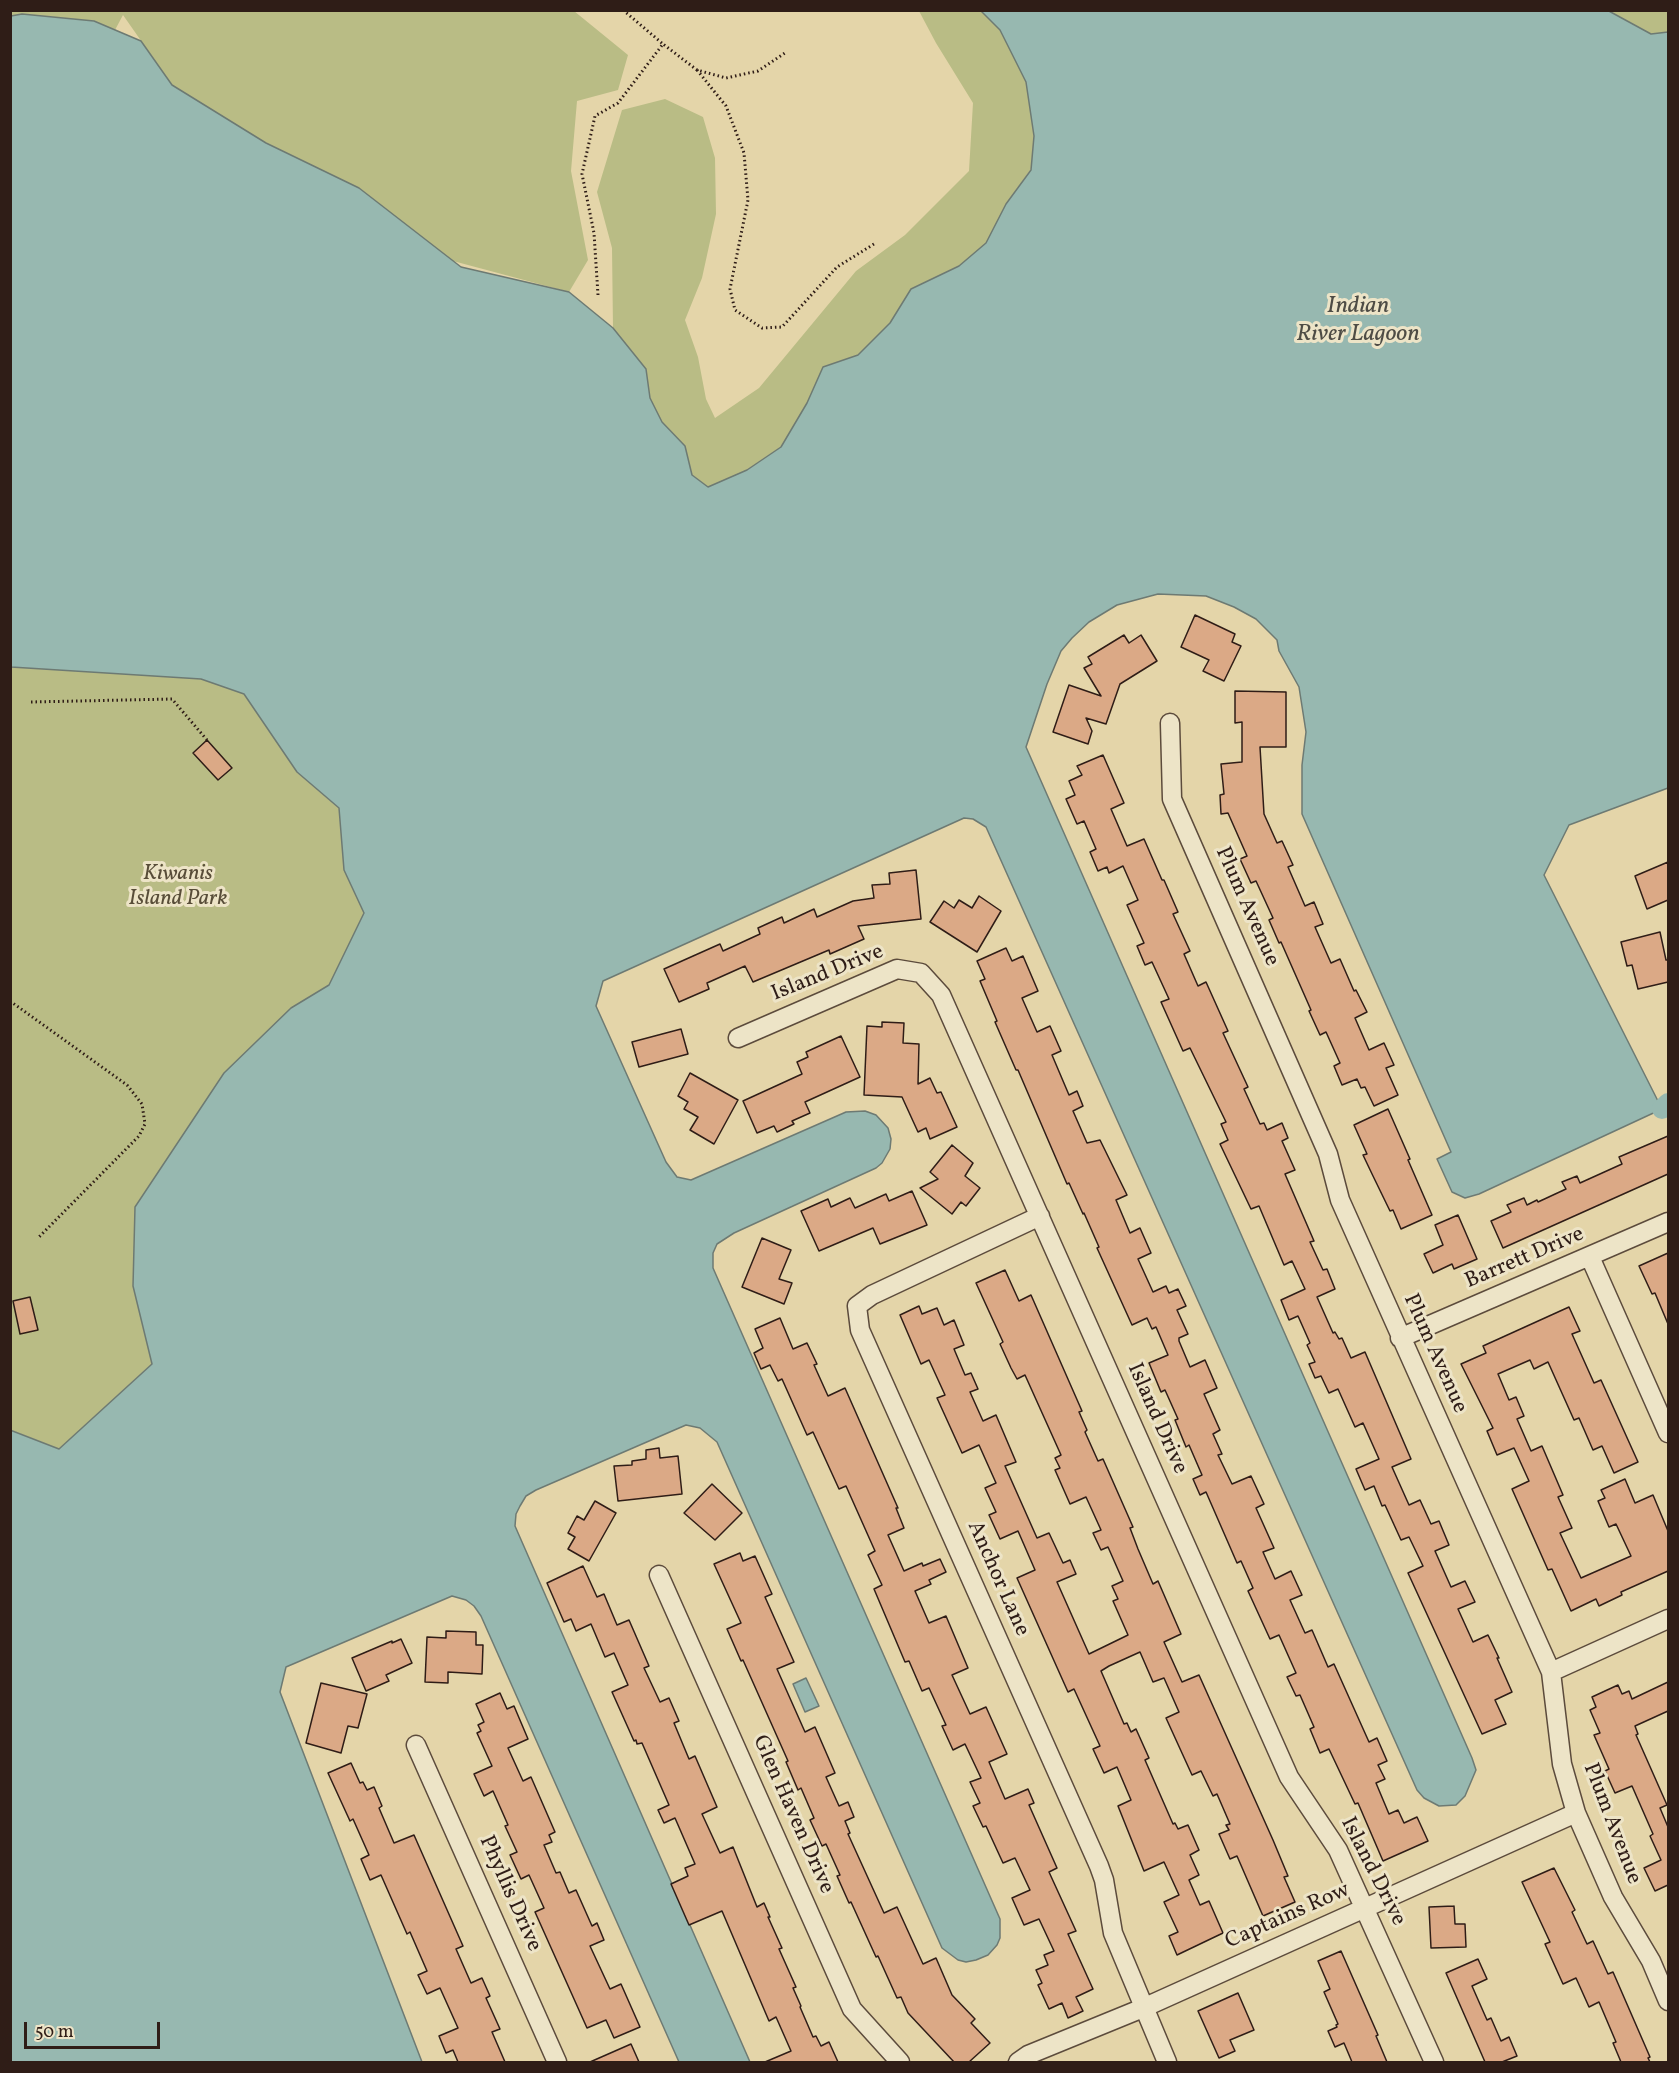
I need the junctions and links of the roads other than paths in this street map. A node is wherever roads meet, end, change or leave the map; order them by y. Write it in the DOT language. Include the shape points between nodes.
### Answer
graph roads {
  1 [pos="1170,723"];
  2 [pos="738,1038"];
  3 [pos="1040,1216"];
  4 [pos="1668,1222"];
  5 [pos="1590,1257"];
  6 [pos="1401,1338"];
  7 [pos="1668,1433"];
  8 [pos="659,1575"];
  9 [pos="1668,1619"];
  10 [pos="1551,1672"];
  11 [pos="416,1745"];
  12 [pos="1576,1813"];
  13 [pos="1365,1908"];
  14 [pos="1668,2001"];
  15 [pos="1143,2008"];
  16 [pos="557,2062"];
  17 [pos="900,2062"];
  18 [pos="1018,2062"];
  19 [pos="1167,2062"];
  20 [pos="1434,2062"];
  1 -- 6 [label="street, Plum Avenue" via="1172,799 1328,1154 1340,1200"];
  2 -- 3 [label="street, Island Drive" via="897,969 921,973 941,995"];
  3 -- 13 [label="street, Island Drive" via="1289,1777 1338,1850"];
  3 -- 15 [label="street, Anchor Lane" via="856,1306 860,1330 1099,1866 1113,1933"];
  4 -- 5 [label="street, Barrett Drive"];
  5 -- 6 [label="street, Barrett Drive"];
  5 -- 7 [label="street"];
  6 -- 10 [label="street, Plum Avenue"];
  8 -- 17 [label="street, Glen Haven Drive" via="852,2009"];
  9 -- 10 [label="street"];
  10 -- 12 [label="street, Plum Avenue" via="1562,1764"];
  11 -- 16 [label="street, Phyllis Drive"];
  12 -- 13 [label="street, Captains Row"];
  12 -- 14 [label="street, Plum Avenue" via="1613,1897 1651,1960"];
  13 -- 15 [label="street, Captains Row"];
  13 -- 20 [label="street, Island Drive"];
  15 -- 18 [label="street, Captains Row"];
  15 -- 19 [label="street, Anchor Lane"];
}
